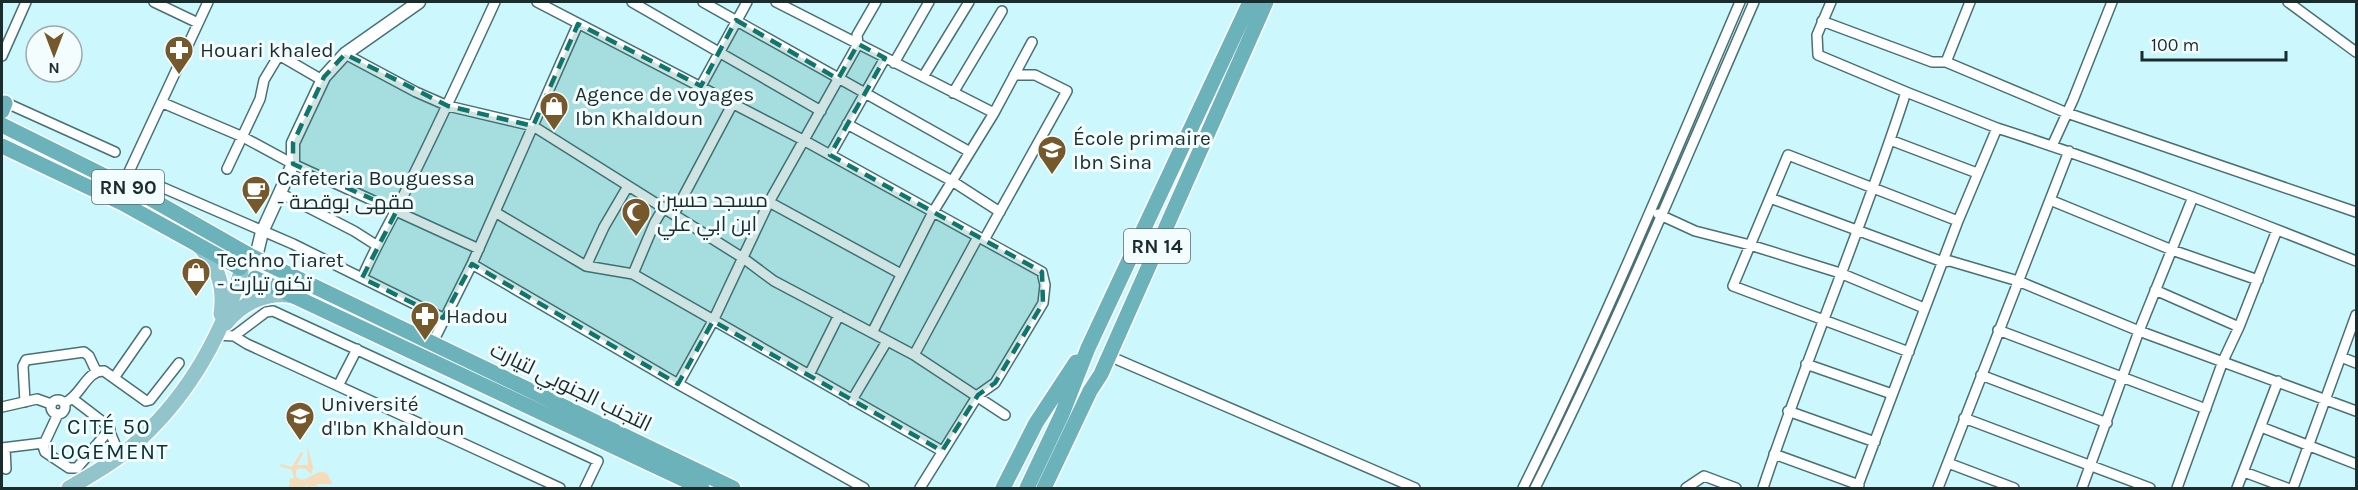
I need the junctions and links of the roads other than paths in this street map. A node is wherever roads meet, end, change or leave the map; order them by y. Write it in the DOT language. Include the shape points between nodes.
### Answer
graph roads {
  1 [pos="26,2"];
  2 [pos="154,2"];
  3 [pos="208,2"];
  4 [pos="419,2"];
  5 [pos="495,2"];
  6 [pos="537,2"];
  7 [pos="632,2"];
  8 [pos="704,2"];
  9 [pos="747,2"];
  10 [pos="776,2"];
  11 [pos="876,2"];
  12 [pos="929,2"];
  13 [pos="969,2"];
  14 [pos="1250,2"];
  15 [pos="1266,2"];
  16 [pos="1740,2"];
  17 [pos="1754,2"];
  18 [pos="1831,2"];
  19 [pos="1970,2"];
  20 [pos="2112,2"];
  21 [pos="2288,2"];
  22 [pos="1002,11"];
  23 [pos="736,20"];
  24 [pos="1822,21"];
  25 [pos="198,23"];
  26 [pos="578,24"];
  27 [pos="1032,42"];
  28 [pos="858,44"];
  29 [pos="720,51"];
  30 [pos="2356,52"];
  31 [pos="345,54"];
  32 [pos="2,56"];
  33 [pos="889,61"];
  34 [pos="1946,63"];
  35 [pos="1014,75"];
  36 [pos="923,78"];
  37 [pos="1707,78"];
  38 [pos="838,79"];
  39 [pos="322,80"];
  40 [pos="1719,83"];
  41 [pos="700,86"];
  42 [pos="1905,92"];
  43 [pos="866,93"];
  44 [pos="953,93"];
  45 [pos="163,103"];
  46 [pos="733,103"];
  47 [pos="3,105"];
  48 [pos="448,106"];
  49 [pos="821,111"];
  50 [pos="994,113"];
  51 [pos="2067,113"];
  52 [pos="2,124"];
  53 [pos="847,124"];
  54 [pos="533,126"];
  55 [pos="1997,128"];
  56 [pos="243,137"];
  57 [pos="1890,140"];
  58 [pos="805,141"];
  59 [pos="2,146"];
  60 [pos="2052,146"];
  61 [pos="2069,151"];
  62 [pos="115,152"];
  63 [pos="970,152"];
  64 [pos="830,155"];
  65 [pos="293,165"];
  66 [pos="227,169"];
  67 [pos="1977,173"];
  68 [pos="126,178"];
  69 [pos="952,181"];
  70 [pos="628,186"];
  71 [pos="1872,187"];
  72 [pos="280,193"];
  73 [pos="2193,197"];
  74 [pos="1770,198"];
  75 [pos="2050,200"];
  76 [pos="769,202"];
  77 [pos="664,207"];
  78 [pos="397,210"];
  79 [pos="495,212"];
  80 [pos="933,212"];
  81 [pos="1000,212"];
  82 [pos="1651,212"];
  83 [pos="2356,212"];
  84 [pos="674,214"];
  85 [pos="1663,216"];
  86 [pos="1958,221"];
  87 [pos="2277,230"];
  88 [pos="262,231"];
  89 [pos="1857,231"];
  90 [pos="981,238"];
  91 [pos="195,241"];
  92 [pos="376,245"];
  93 [pos="1750,245"];
  94 [pos="479,249"];
  95 [pos="2172,250"];
  96 [pos="256,257"];
  97 [pos="743,258"];
  98 [pos="2356,261"];
  99 [pos="1942,262"];
  100 [pos="472,264"];
  101 [pos="586,266"];
  102 [pos="1840,273"];
  103 [pos="247,274"];
  104 [pos="633,274"];
  105 [pos="902,274"];
  106 [pos="362,278"];
  107 [pos="2258,280"];
  108 [pos="2018,281"];
  109 [pos="2155,290"];
  110 [pos="293,296"];
  111 [pos="1924,308"];
  112 [pos="839,315"];
  113 [pos="2356,315"];
  114 [pos="443,318"];
  115 [pos="713,321"];
  116 [pos="1824,321"];
  117 [pos="2239,327"];
  118 [pos="1998,330"];
  119 [pos="2139,331"];
  120 [pos="146,332"];
  121 [pos="1597,332"];
  122 [pos="872,333"];
  123 [pos="217,335"];
  124 [pos="234,336"];
  125 [pos="1608,337"];
  126 [pos="887,341"];
  127 [pos="432,344"];
  128 [pos="1088,348"];
  129 [pos="357,349"];
  130 [pos="1909,352"];
  131 [pos="914,355"];
  132 [pos="1109,357"];
  133 [pos="2341,357"];
  134 [pos="2223,361"];
  135 [pos="179,363"];
  136 [pos="2356,363"];
  137 [pos="1806,364"];
  138 [pos="96,371"];
  139 [pos="1101,374"];
  140 [pos="809,375"];
  141 [pos="1981,375"];
  142 [pos="114,378"];
  143 [pos="2123,378"];
  144 [pos="2278,381"];
  145 [pos="678,384"];
  146 [pos="338,386"];
  147 [pos="1892,394"];
  148 [pos="978,395"];
  149 [pos="852,400"];
  150 [pos="2325,400"];
  151 [pos="69,401"];
  152 [pos="25,402"];
  153 [pos="51,404"];
  154 [pos="2,407"];
  155 [pos="2206,409"];
  156 [pos="1788,411"];
  157 [pos="2356,411"];
  158 [pos="58,414"];
  159 [pos="1005,415"];
  160 [pos="1964,418"];
  161 [pos="2107,423"];
  162 [pos="2261,427"];
  163 [pos="110,429"];
  164 [pos="1875,442"];
  165 [pos="43,443"];
  166 [pos="2308,445"];
  167 [pos="3,448"];
  168 [pos="942,451"];
  169 [pos="1774,454"];
  170 [pos="120,456"];
  171 [pos="1948,463"];
  172 [pos="2356,464"];
  173 [pos="2091,466"];
  174 [pos="6,469"];
  175 [pos="2244,472"];
  176 [pos="1858,487"];
  177 [pos="69,489"];
  178 [pos="560,489"];
  179 [pos="585,489"];
  180 [pos="702,489"];
  181 [pos="733,489"];
  182 [pos="864,489"];
  183 [pos="920,489"];
  184 [pos="1003,489"];
  185 [pos="1014,489"];
  186 [pos="1027,489"];
  187 [pos="1044,489"];
  188 [pos="1054,489"];
  189 [pos="1415,489"];
  190 [pos="1523,489"];
  191 [pos="1535,489"];
  192 [pos="1686,489"];
  193 [pos="1736,489"];
  194 [pos="1763,489"];
  195 [pos="1938,489"];
  196 [pos="2014,489"];
  197 [pos="2082,489"];
  198 [pos="2150,489"];
  199 [pos="2177,489"];
  200 [pos="2237,489"];
  201 [pos="2288,489"];
  202 [pos="2293,489"];
  1 -- 32 [label="street"];
  2 -- 25 [label="street"];
  3 -- 25 [label="street"];
  4 -- 31 [label="street"];
  5 -- 48 [label="street"];
  6 -- 26 [label="street"];
  7 -- 29 [label="street"];
  8 -- 23 [label="street"];
  9 -- 23 [label="street"];
  10 -- 28 [label="street"];
  11 -- 28 [label="street" via="857,35"];
  12 -- 33 [label="street"];
  13 -- 36 [label="street"];
  14 -- 128 [label="highway, RN 14"];
  15 -- 132 [label="highway, RN 14"];
  16 -- 37 [label="street"];
  17 -- 40 [label="street"];
  18 -- 24 [label="street"];
  19 -- 34 [label="street"];
  20 -- 51 [label="street"];
  21 -- 30 [label="street"];
  22 -- 44 [label="street"];
  23 -- 29 [label="street"];
  23 -- 38 [label="street"];
  24 -- 34 [label="street" via="1932,62"];
  24 -- 42 [label="street" via="1817,35 1818,55"];
  25 -- 45 [label="street"];
  26 -- 41 [label="street"];
  26 -- 54 [label="street"];
  27 -- 35 [label="street"];
  28 -- 33 [label="street"];
  28 -- 38 [label="street"];
  29 -- 41 [label="street"];
  29 -- 49 [label="street"];
  31 -- 39 [label="street"];
  31 -- 48 [label="street"];
  33 -- 36 [label="street"];
  33 -- 43 [label="street"];
  34 -- 51 [label="street"];
  35 -- 50 [label="street"];
  35 -- 81 [label="street" via="1035,75 1067,91"];
  36 -- 44 [label="street"];
  37 -- 40 [label="street"];
  37 -- 82 [label="street"];
  38 -- 43 [label="street"];
  38 -- 49 [label="street"];
  39 -- 56 [label="street" via="279,55 264,80"];
  39 -- 65 [label="street" via="292,143"];
  40 -- 85 [label="street"];
  41 -- 46 [label="street"];
  42 -- 55 [label="street"];
  42 -- 57 [label="street"];
  43 -- 53 [label="street"];
  43 -- 63 [label="street"];
  44 -- 50 [label="street"];
  45 -- 56 [label="street"];
  45 -- 68 [label="street"];
  46 -- 58 [label="street"];
  46 -- 84 [label="street"];
  47 -- 62 [label="street"];
  48 -- 54 [label="street"];
  48 -- 78 [label="street"];
  49 -- 58 [label="street"];
  50 -- 63 [label="street"];
  51 -- 60 [label="street"];
  51 -- 83 [label="street"];
  52 -- 68 [label="highway, التجنب الجنوبي لتيارت / RN 90"];
  53 -- 64 [label="street"];
  53 -- 69 [label="street"];
  54 -- 70 [label="street"];
  54 -- 79 [label="street"];
  55 -- 60 [label="street"];
  55 -- 67 [label="street"];
  56 -- 65 [label="street"];
  56 -- 66 [label="street"];
  57 -- 67 [label="street"];
  57 -- 71 [label="street"];
  58 -- 64 [label="street"];
  58 -- 76 [label="street"];
  59 -- 91 [label="highway, التجنب الجنوبي لتيارت / RN 90"];
  60 -- 61 [label="street"];
  61 -- 73 [label="street"];
  61 -- 75 [label="street"];
  63 -- 69 [label="street"];
  64 -- 80 [label="street"];
  65 -- 72 [label="street"];
  65 -- 78 [label="street"];
  67 -- 86 [label="street"];
  68 -- 88 [label="street"];
  68 -- 96 [label="highway, التجنب الجنوبي لتيارت / RN 90"];
  69 -- 80 [label="street"];
  69 -- 81 [label="street"];
  70 -- 77 [label="street"];
  70 -- 101 [label="street"];
  71 -- 74 [label="street" via="1788,155"];
  71 -- 86 [label="street"];
  71 -- 89 [label="street"];
  72 -- 88 [label="street"];
  72 -- 92 [label="street"];
  73 -- 87 [label="street"];
  73 -- 95 [label="street"];
  74 -- 89 [label="street"];
  74 -- 93 [label="street"];
  75 -- 95 [label="street"];
  75 -- 108 [label="street"];
  76 -- 97 [label="street"];
  76 -- 105 [label="street"];
  77 -- 84 [label="street"];
  77 -- 104 [label="street"];
  78 -- 92 [label="street"];
  78 -- 94 [label="street"];
  79 -- 94 [label="street"];
  79 -- 101 [label="street"];
  80 -- 90 [label="street"];
  80 -- 105 [label="street"];
  81 -- 90 [label="street"];
  82 -- 85 [label="street"];
  82 -- 121 [label="street"];
  84 -- 97 [label="street"];
  85 -- 93 [label="street" via="1695,231"];
  85 -- 125 [label="street"];
  86 -- 99 [label="street"];
  87 -- 98 [label="street"];
  87 -- 107 [label="street"];
  88 -- 96 [label="street"];
  88 -- 106 [label="street"];
  89 -- 99 [label="street"];
  89 -- 102 [label="street"];
  90 -- 131 [label="street"];
  90 -- 148 [label="street" via="1042,272 1045,285 1043,303 995,382"];
  91 -- 103 [label="highway, التجنب الجنوبي لتيارت / RN 90"];
  91 -- 123 [label="main road" via="212,260 219,277 222,296"];
  92 -- 106 [label="street"];
  93 -- 102 [label="street"];
  93 -- 116 [label="street" via="1733,286"];
  94 -- 100 [label="street"];
  95 -- 107 [label="street"];
  95 -- 109 [label="street"];
  96 -- 103 [label="highway" via="263,270"];
  96 -- 127 [label="highway, التجنب الجنوبي لتيارت / RN 90"];
  97 -- 112 [label="street" via="774,281"];
  97 -- 115 [label="street"];
  99 -- 108 [label="street"];
  99 -- 111 [label="street"];
  100 -- 114 [label="street"];
  100 -- 145 [label="street"];
  101 -- 104 [label="street"];
  102 -- 111 [label="street"];
  102 -- 116 [label="street"];
  103 -- 110 [label="highway, التجنب الجنوبي لتيارت / RN 90"];
  103 -- 123 [label="main road"];
  104 -- 115 [label="street"];
  105 -- 122 [label="street"];
  106 -- 114 [label="street"];
  107 -- 117 [label="street"];
  108 -- 118 [label="street"];
  108 -- 119 [label="street"];
  109 -- 117 [label="street"];
  109 -- 119 [label="street"];
  110 -- 123 [label="main road" via="271,296 249,303 232,315"];
  110 -- 180 [label="highway, التجنب الجنوبي لتيارت / RN 90"];
  111 -- 130 [label="street"];
  112 -- 122 [label="street"];
  112 -- 140 [label="street"];
  113 -- 133 [label="street"];
  114 -- 127 [label="street"];
  115 -- 140 [label="street"];
  115 -- 145 [label="street"];
  116 -- 130 [label="street"];
  116 -- 137 [label="street"];
  117 -- 134 [label="street"];
  118 -- 141 [label="street"];
  118 -- 143 [label="street"];
  119 -- 134 [label="street"];
  119 -- 143 [label="street"];
  120 -- 142 [label="street"];
  121 -- 125 [label="street"];
  121 -- 190 [label="street"];
  122 -- 126 [label="street"];
  123 -- 124 [label="street"];
  123 -- 170 [label="main road" via="183,392"];
  124 -- 129 [label="street" via="273,311"];
  124 -- 146 [label="street"];
  125 -- 191 [label="street"];
  126 -- 131 [label="street"];
  126 -- 149 [label="street"];
  127 -- 181 [label="highway, التجنب الجنوبي لتيارت / RN 90"];
  128 -- 184 [label="highway" via="1036,423"];
  128 -- 185 [label="highway" via="1037,438"];
  128 -- 186 [label="highway, RN 14"];
  129 -- 146 [label="street"];
  129 -- 179 [label="street" via="598,461"];
  130 -- 147 [label="street"];
  131 -- 148 [label="street"];
  132 -- 139 [label="highway, RN 14"];
  132 -- 189 [label="street"];
  133 -- 136 [label="street"];
  133 -- 150 [label="street"];
  134 -- 144 [label="street"];
  134 -- 155 [label="street"];
  135 -- 142 [label="street" via="148,401"];
  137 -- 147 [label="street"];
  137 -- 156 [label="street"];
  138 -- 142 [label="street"];
  138 -- 151 [label="street"];
  138 -- 152 [label="street" via="84,352 26,360"];
  139 -- 187 [label="highway, RN 14"];
  139 -- 188 [label="highway"];
  140 -- 149 [label="street"];
  141 -- 160 [label="street"];
  141 -- 161 [label="street"];
  143 -- 155 [label="street"];
  143 -- 161 [label="street"];
  144 -- 150 [label="street"];
  144 -- 162 [label="street"];
  145 -- 182 [label="street"];
  146 -- 178 [label="street"];
  147 -- 164 [label="street"];
  148 -- 159 [label="street"];
  148 -- 168 [label="street"];
  149 -- 168 [label="street"];
  150 -- 157 [label="street"];
  150 -- 166 [label="street"];
  151 -- 153 [label="street" via="56,400"];
  151 -- 158 [label="street"];
  151 -- 163 [label="street" via="104,421"];
  152 -- 153 [label="street" via="42,400"];
  152 -- 154 [label="street"];
  153 -- 158 [label="street" via="52,411"];
  155 -- 199 [label="street"];
  156 -- 164 [label="street"];
  156 -- 169 [label="street"];
  158 -- 165 [label="street"];
  160 -- 171 [label="street"];
  160 -- 173 [label="street"];
  161 -- 173 [label="street"];
  162 -- 166 [label="street"];
  162 -- 175 [label="street"];
  163 -- 165 [label="street" via="74,469 45,452"];
  163 -- 170 [label="street"];
  164 -- 176 [label="street"];
  165 -- 167 [label="street"];
  166 -- 172 [label="street"];
  166 -- 202 [label="street"];
  167 -- 174 [label="street"];
  168 -- 183 [label="street"];
  169 -- 176 [label="street"];
  169 -- 194 [label="street"];
  170 -- 177 [label="main road"];
  171 -- 195 [label="street"];
  171 -- 196 [label="street"];
  173 -- 197 [label="street"];
  173 -- 198 [label="street"];
  175 -- 200 [label="street"];
  175 -- 201 [label="street"];
  192 -- 193 [label="street" via="1704,476"];
}
